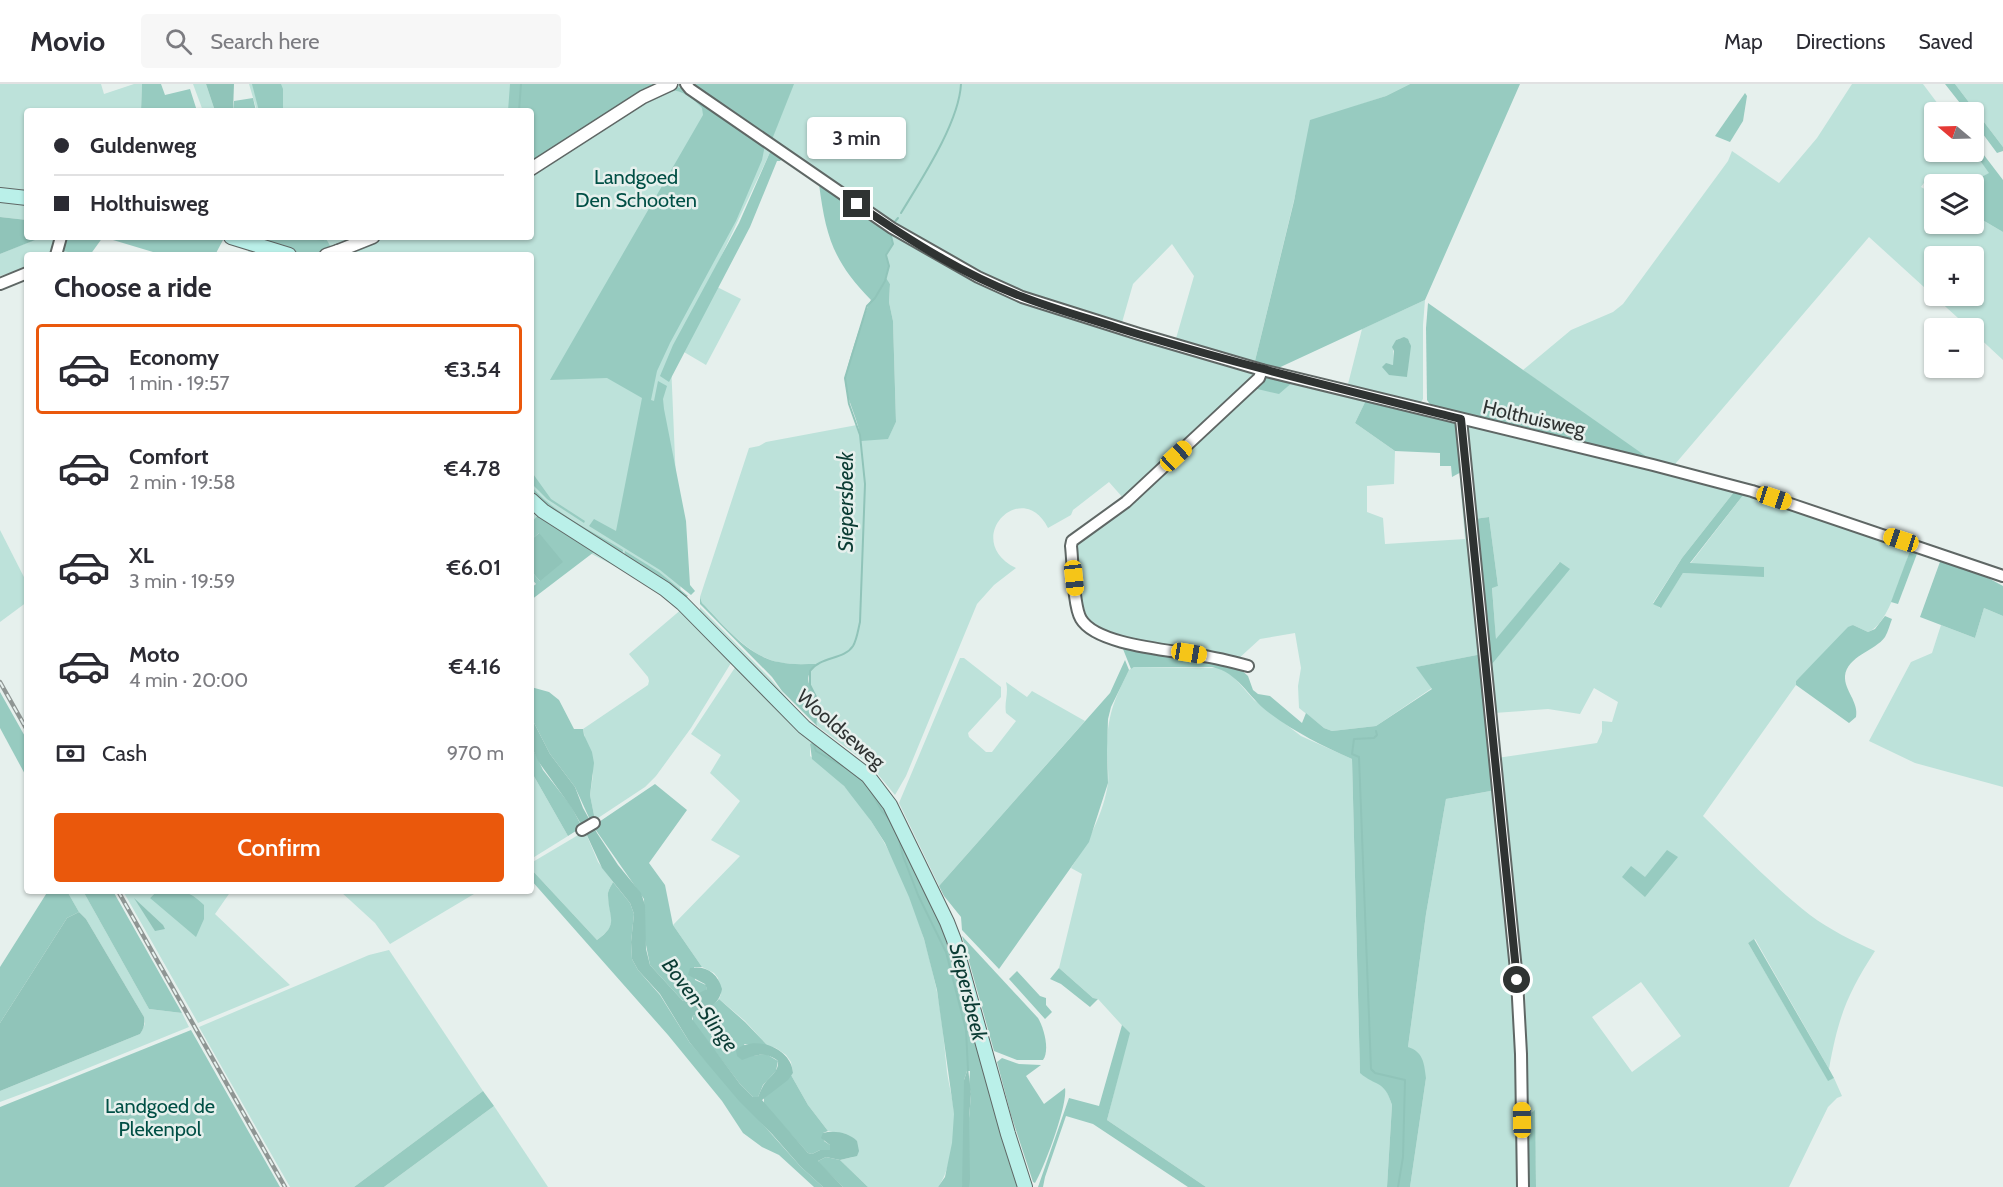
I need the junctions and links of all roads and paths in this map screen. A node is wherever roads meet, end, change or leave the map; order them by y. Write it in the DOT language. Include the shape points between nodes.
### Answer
graph roads {
  1 [pos="671,84"];
  2 [pos="686,84"];
  3 [pos="534,167"];
  4 [pos="0,195"];
  5 [pos="24,198"];
  6 [pos="241,240"];
  7 [pos="366,240"];
  8 [pos="279,252"];
  9 [pos="339,252"];
  10 [pos="24,274"];
  11 [pos="0,284"];
  12 [pos="1262,370"];
  13 [pos="1461,419"];
  14 [pos="534,503"];
  15 [pos="2003,576"];
  16 [pos="1248,666"];
  17 [pos="594,823"];
  18 [pos="582,830"];
  19 [pos="1025,1187"];
  20 [pos="1523,1187"];
  1 -- 3 [label="street" via="643,97"];
  2 -- 12 [label="street, Holthuisweg" via="892,228 978,277 1022,297"];
  4 -- 5 [label="main road"];
  6 -- 8 [label="main road"];
  7 -- 9 [label="street"];
  10 -- 11 [label="street"];
  12 -- 13 [label="street, Holthuisweg"];
  12 -- 16 [label="street" via="1259,378 1176,456 1126,502 1072,541 1071,546 1078,609 1089,628 1124,643"];
  13 -- 15 [label="street, Holthuisweg" via="1752,491"];
  13 -- 20 [label="street" via="1517,980"];
  14 -- 19 [label="main road, Wooldseweg" via="665,588 804,727 856,765 882,792 951,931"];
  17 -- 18 [label="street"];
}
